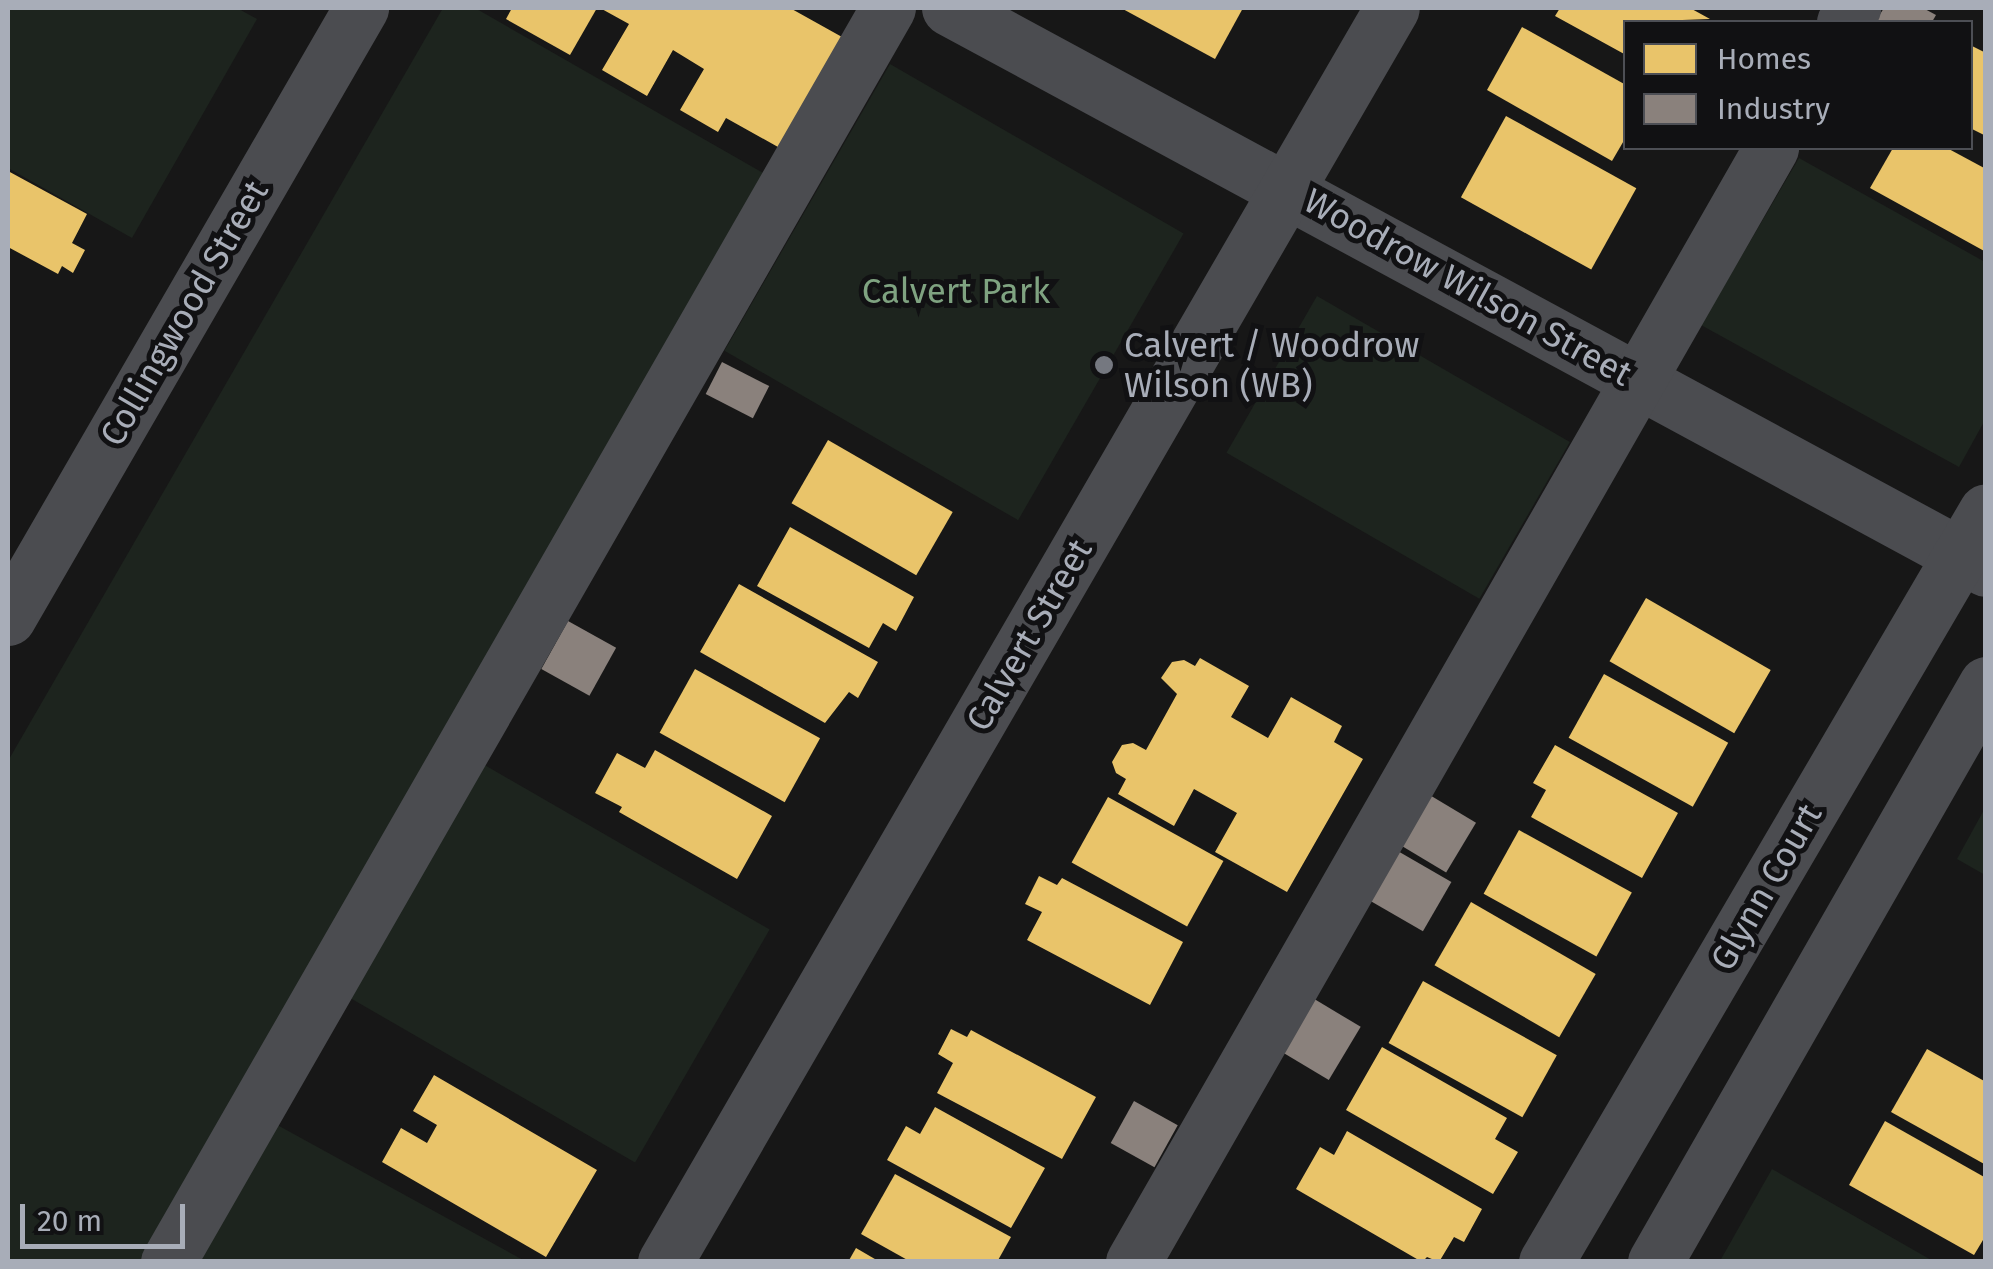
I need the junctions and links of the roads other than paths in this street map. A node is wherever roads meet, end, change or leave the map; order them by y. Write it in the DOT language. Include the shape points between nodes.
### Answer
graph roads {
  1 [pos="361,8"];
  2 [pos="888,8"];
  3 [pos="949,8"];
  4 [pos="1392,8"];
  5 [pos="1770,150"];
  6 [pos="1288,188"];
  7 [pos="1636,380"];
  8 [pos="1977,545"];
  9 [pos="8,618"];
  10 [pos="1986,684"];
  11 [pos="168,1262"];
  12 [pos="665,1262"];
  13 [pos="1133,1262"];
  14 [pos="1546,1262"];
  15 [pos="1655,1262"];
  1 -- 9 [label="street, Collingwood Street"];
  2 -- 11 [label="street"];
  3 -- 6 [label="street, Woodrow Wilson Street"];
  4 -- 6 [label="street, Calvert Street"];
  5 -- 7 [label="street"];
  6 -- 7 [label="street, Woodrow Wilson Street"];
  6 -- 12 [label="street, Calvert Street"];
  7 -- 8 [label="street, Woodrow Wilson Street"];
  7 -- 13 [label="street"];
  8 -- 14 [label="street, Glynn Court"];
  10 -- 15 [label="street"];
}
